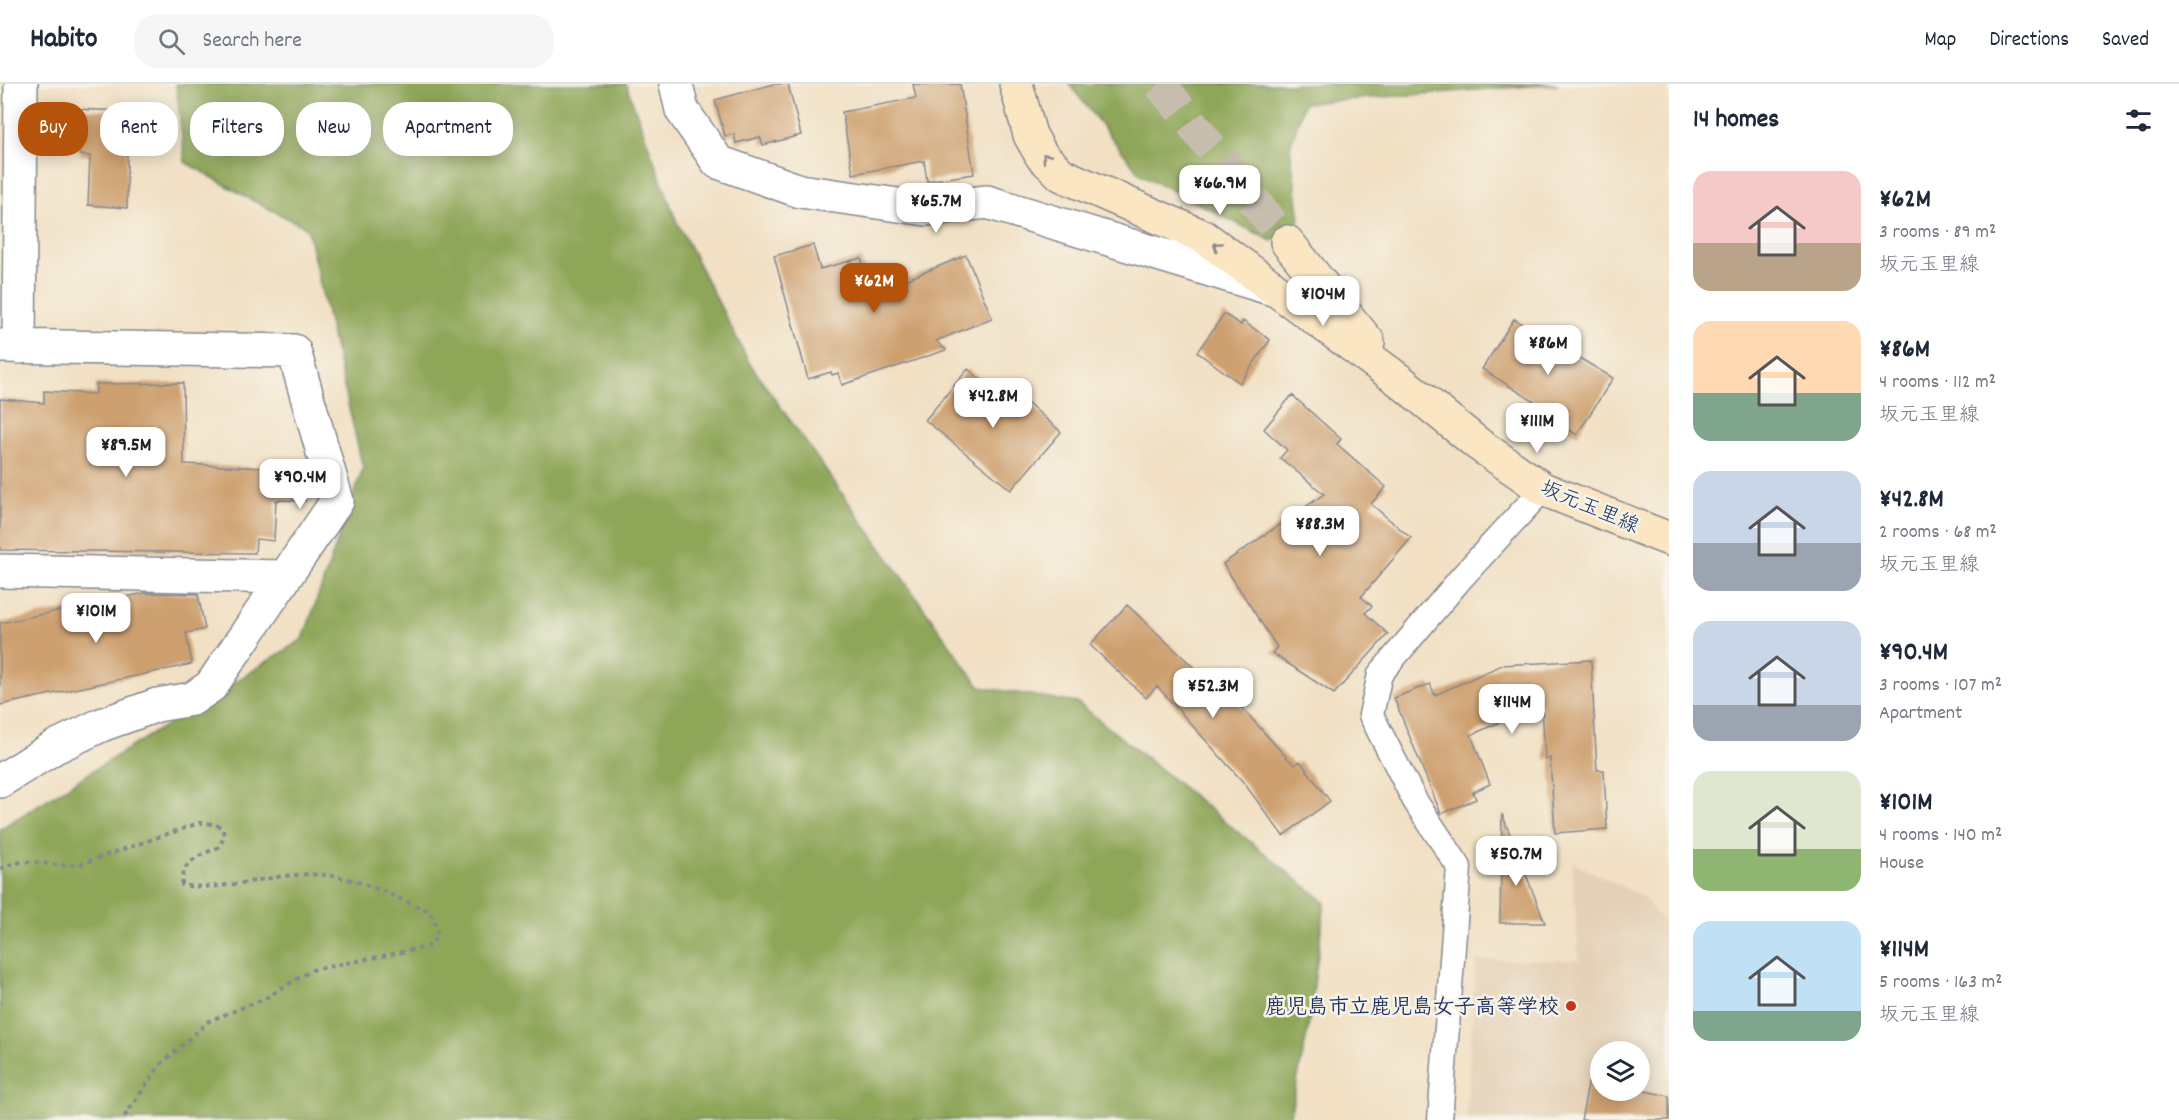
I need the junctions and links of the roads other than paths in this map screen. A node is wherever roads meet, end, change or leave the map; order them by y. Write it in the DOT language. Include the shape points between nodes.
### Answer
graph roads {
  1 [pos="21,84"];
  2 [pos="676,84"];
  3 [pos="1016,84"];
  4 [pos="1287,242"];
  5 [pos="1280,291"];
  6 [pos="10,347"];
  7 [pos="1400,380"];
  8 [pos="1543,489"];
  9 [pos="1669,539"];
  10 [pos="0,571"];
  11 [pos="285,577"];
  12 [pos="0,781"];
  13 [pos="1440,1120"];
  1 -- 6 [label="street"];
  2 -- 5 [label="street" via="682,110 718,162 800,192 926,209 987,202"];
  5 -- 3 [label="street, 坂元玉里線, one-way" via="1204,237 1062,175 1042,156 1030,135"];
  4 -- 7 [label="street, 坂元玉里線"];
  5 -- 7 [label="street, 坂元玉里線"];
  6 -- 11 [label="street" via="294,351 337,501"];
  7 -- 8 [label="street, 坂元玉里線" via="1478,444"];
  8 -- 9 [label="street, 坂元玉里線"];
  8 -- 13 [label="lane" via="1461,576 1380,674 1371,715 1415,801 1459,867"];
  10 -- 11 [label="street"];
  11 -- 12 [label="street" via="211,686 192,699 157,705 101,725 55,747"];
}
